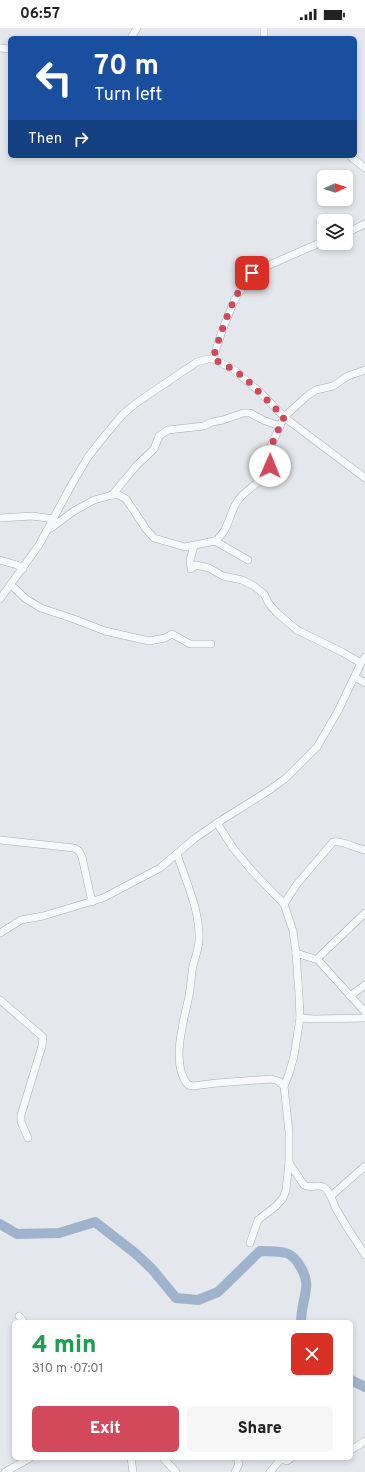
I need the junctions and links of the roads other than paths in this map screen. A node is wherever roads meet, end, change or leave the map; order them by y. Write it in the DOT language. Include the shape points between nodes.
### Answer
graph roads {
  1 [pos="352,158"];
  2 [pos="365,168"];
  3 [pos="365,224"];
  4 [pos="353,230"];
  5 [pos="317,244"];
  6 [pos="213,359"];
  7 [pos="365,370"];
  8 [pos="284,417"];
  9 [pos="280,426"];
  10 [pos="364,474"];
  11 [pos="112,495"];
  12 [pos="0,518"];
  13 [pos="54,519"];
  14 [pos="49,529"];
  15 [pos="215,541"];
  16 [pos="194,546"];
  17 [pos="0,560"];
  18 [pos="248,560"];
  19 [pos="23,569"];
  20 [pos="11,585"];
  21 [pos="0,599"];
  22 [pos="211,644"];
  23 [pos="363,660"];
  24 [pos="355,677"];
  25 [pos="365,683"];
  26 [pos="217,823"];
  27 [pos="0,840"];
  28 [pos="365,850"];
  29 [pos="177,854"];
  30 [pos="92,902"];
  31 [pos="284,904"];
  32 [pos="365,913"];
  33 [pos="0,933"];
  34 [pos="296,953"];
  35 [pos="318,960"];
  36 [pos="365,986"];
  37 [pos="350,996"];
  38 [pos="0,1000"];
  39 [pos="365,1012"];
  40 [pos="300,1018"];
  41 [pos="365,1018"];
  42 [pos="284,1086"];
  43 [pos="28,1138"];
  44 [pos="289,1162"];
  45 [pos="365,1166"];
  46 [pos="331,1196"];
  47 [pos="250,1242"];
  48 [pos="365,1255"];
  49 [pos="365,1441"];
  50 [pos="353,1449"];
  51 [pos="26,1460"];
  52 [pos="130,1460"];
  53 [pos="165,1460"];
  54 [pos="238,1460"];
  55 [pos="280,1460"];
  56 [pos="5,1472"];
  57 [pos="133,1472"];
  58 [pos="176,1472"];
  59 [pos="235,1472"];
  60 [pos="270,1472"];
  1 -- 2 [label="street"];
  3 -- 4 [label="street"];
  5 -- 6 [label="street" via="258,270 248,278 234,301"];
  6 -- 8 [label="street" via="246,379"];
  6 -- 13 [label="street" via="197,362 164,383 124,414 88,457"];
  7 -- 8 [label="street" via="348,376 333,386 316,390"];
  8 -- 9 [label="street"];
  8 -- 10 [label="street"];
  9 -- 11 [label="street" via="250,413 243,413 204,426 168,430 159,436 154,449"];
  9 -- 15 [label="street" via="271,446 269,472 239,498 230,520"];
  11 -- 14 [label="street" via="84,505"];
  11 -- 16 [label="street" via="126,499 154,538 185,547"];
  12 -- 13 [label="street" via="32,516"];
  13 -- 14 [label="street"];
  14 -- 19 [label="street"];
  15 -- 16 [label="street"];
  15 -- 18 [label="street"];
  16 -- 23 [label="street" via="190,560 191,569 196,565 209,568 223,576 242,580 254,586 264,594 272,608 297,630"];
  17 -- 19 [label="street"];
  19 -- 20 [label="street"];
  20 -- 21 [label="street"];
  20 -- 22 [label="street" via="26,599 42,608 105,631 149,641 172,634 190,644"];
  23 -- 24 [label="street"];
  24 -- 25 [label="street"];
  24 -- 26 [label="street" via="327,731 306,760 268,791"];
  26 -- 29 [label="street"];
  26 -- 31 [label="street" via="233,848"];
  27 -- 30 [label="street" via="74,848 79,851"];
  28 -- 31 [label="street" via="338,841 333,842 297,884"];
  29 -- 30 [label="street" via="160,868"];
  29 -- 42 [label="street" via="193,898 199,939 180,1036 180,1064 184,1078 188,1085 193,1086 271,1079"];
  30 -- 33 [label="street" via="21,920"];
  31 -- 34 [label="street" via="293,931"];
  32 -- 35 [label="street"];
  34 -- 35 [label="street"];
  34 -- 40 [label="street"];
  35 -- 37 [label="street"];
  36 -- 37 [label="street"];
  37 -- 39 [label="street"];
  38 -- 43 [label="street" via="43,1037 21,1116"];
  40 -- 41 [label="street"];
  40 -- 42 [label="street" via="294,1056"];
  42 -- 44 [label="street"];
  44 -- 46 [label="street" via="304,1185 324,1186"];
  44 -- 47 [label="street" via="283,1198 258,1220"];
  45 -- 46 [label="street"];
  46 -- 48 [label="street" via="337,1212"];
  49 -- 50 [label="street"];
  51 -- 56 [label="street"];
  52 -- 57 [label="street"];
  53 -- 58 [label="street"];
  54 -- 59 [label="street" via="239,1464"];
  55 -- 60 [label="street"];
}
